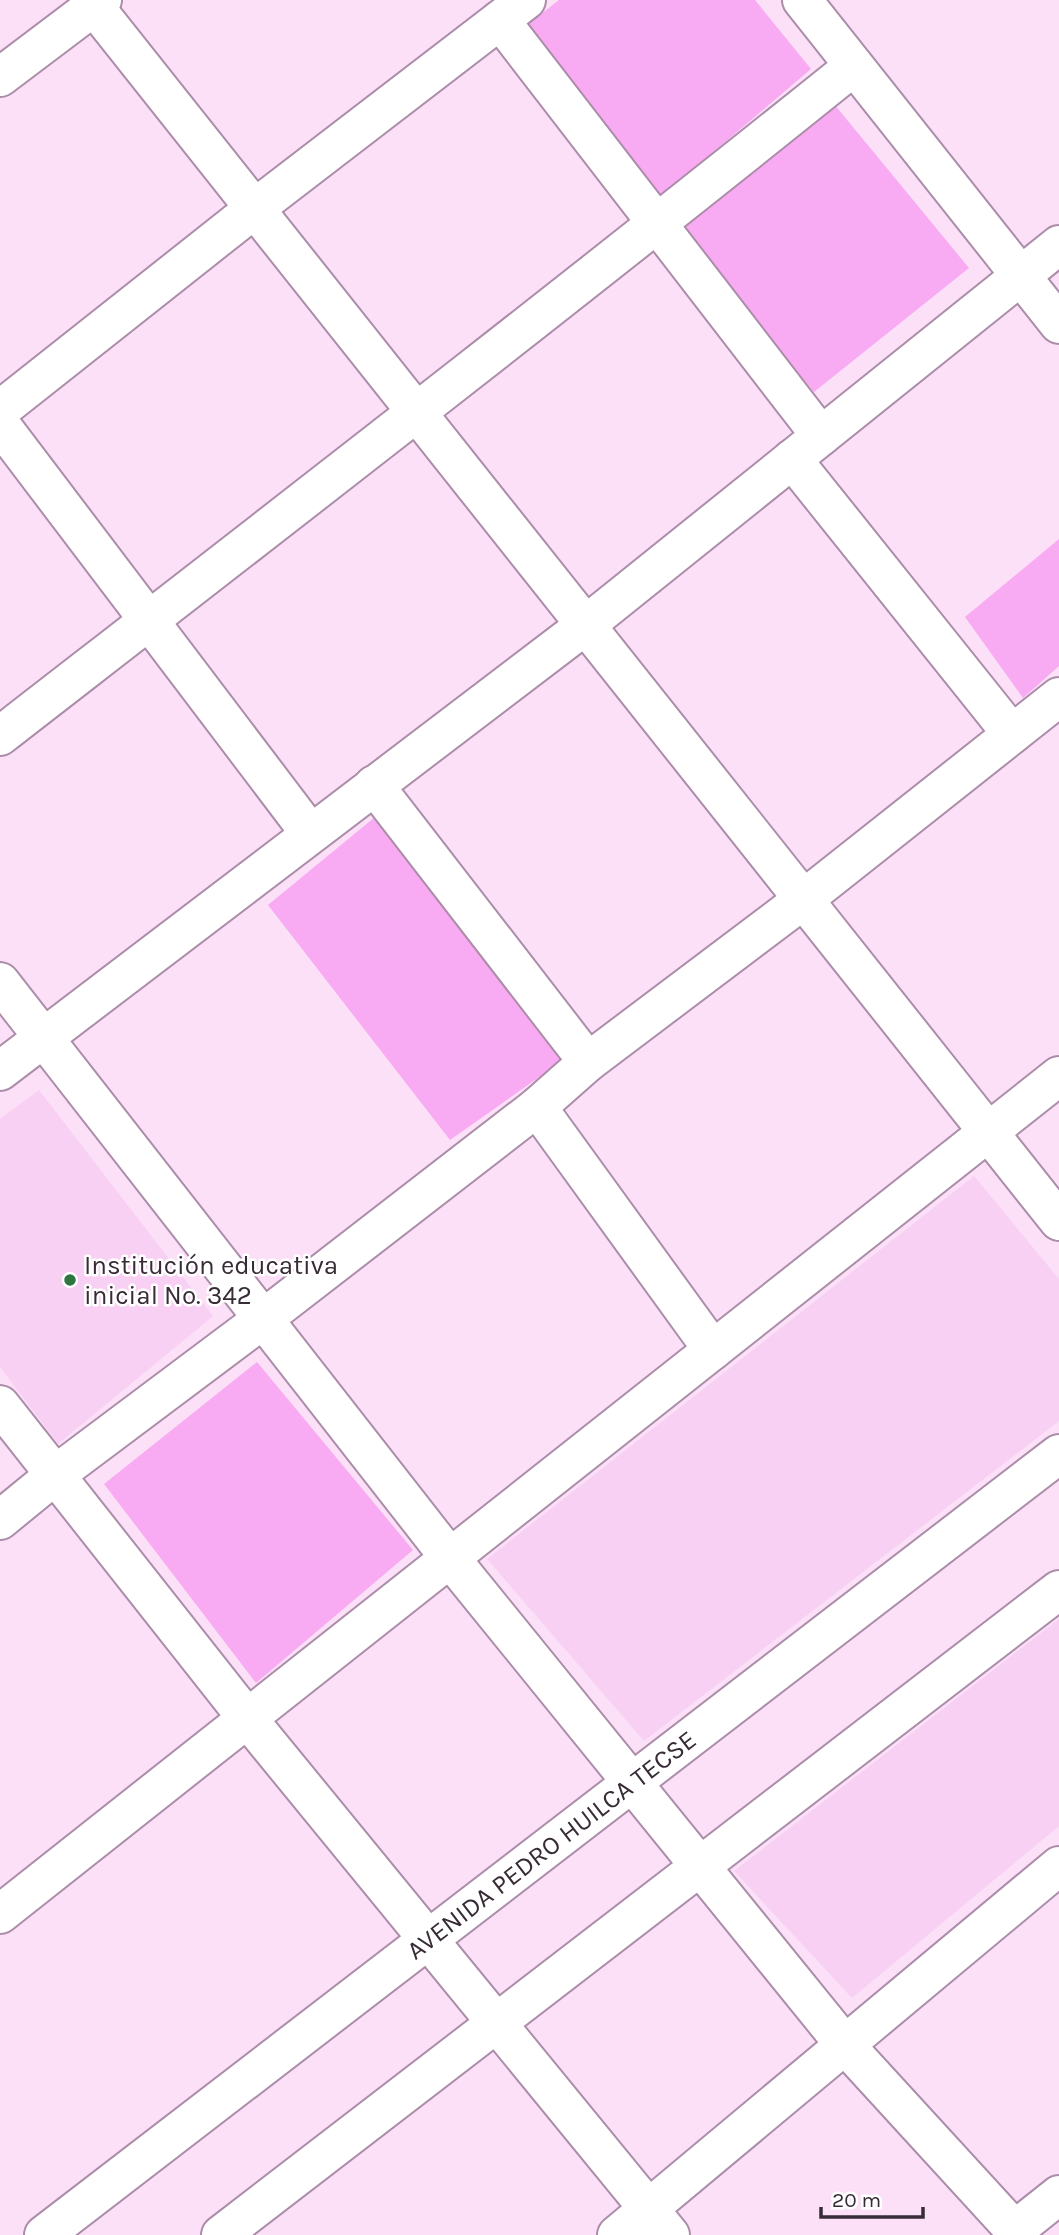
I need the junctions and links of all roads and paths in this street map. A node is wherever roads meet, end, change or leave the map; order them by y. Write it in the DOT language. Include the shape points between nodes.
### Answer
graph roads {
  1 [pos="802,0"];
  2 [pos="95,2"];
  3 [pos="513,10"];
  4 [pos="854,66"];
  5 [pos="0,77"];
  6 [pos="254,209"];
  7 [pos="657,224"];
  8 [pos="1059,246"];
  9 [pos="1020,276"];
  10 [pos="1059,324"];
  11 [pos="0,410"];
  12 [pos="417,413"];
  13 [pos="0,424"];
  14 [pos="806,448"];
  15 [pos="149,621"];
  16 [pos="587,624"];
  17 [pos="1059,697"];
  18 [pos="1012,734"];
  19 [pos="0,736"];
  20 [pos="374,785"];
  21 [pos="310,834"];
  22 [pos="804,899"];
  23 [pos="0,982"];
  24 [pos="43,1037"];
  25 [pos="588,1062"];
  26 [pos="0,1071"];
  27 [pos="1059,1076"];
  28 [pos="537,1107"];
  29 [pos="988,1132"];
  30 [pos="1059,1221"];
  31 [pos="263,1319"];
  32 [pos="713,1350"];
  33 [pos="0,1405"];
  34 [pos="1059,1454"];
  35 [pos="55,1475"];
  36 [pos="0,1520"];
  37 [pos="450,1558"];
  38 [pos="1059,1590"];
  39 [pos="247,1718"];
  40 [pos="632,1782"];
  41 [pos="700,1866"];
  42 [pos="1059,1867"];
  43 [pos="0,1914"];
  44 [pos="428,1939"];
  45 [pos="496,2023"];
  46 [pos="845,2045"];
  47 [pos="1059,2194"];
  48 [pos="659,2222"];
  49 [pos="1017,2233"];
  50 [pos="44,2235"];
  51 [pos="221,2235"];
  52 [pos="617,2235"];
  1 -- 4 [label="street"];
  2 -- 5 [label="street"];
  2 -- 6 [label="street"];
  3 -- 6 [label="street"];
  3 -- 7 [label="street"];
  4 -- 7 [label="street"];
  4 -- 9 [label="street"];
  6 -- 11 [label="street"];
  6 -- 12 [label="street"];
  7 -- 12 [label="street"];
  7 -- 14 [label="street"];
  8 -- 9 [label="street"];
  9 -- 10 [label="street"];
  9 -- 14 [label="street"];
  12 -- 15 [label="street"];
  12 -- 16 [label="street"];
  13 -- 15 [label="street"];
  14 -- 16 [label="street"];
  14 -- 18 [label="street"];
  15 -- 19 [label="street"];
  15 -- 21 [label="street"];
  16 -- 20 [label="street"];
  16 -- 22 [label="street"];
  17 -- 18 [label="street"];
  18 -- 22 [label="street"];
  20 -- 21 [label="street"];
  20 -- 25 [label="street"];
  21 -- 24 [label="street"];
  22 -- 25 [label="street"];
  22 -- 29 [label="street"];
  23 -- 24 [label="street"];
  24 -- 26 [label="street"];
  24 -- 31 [label="street"];
  25 -- 28 [label="street"];
  27 -- 29 [label="street"];
  28 -- 31 [label="street"];
  28 -- 32 [label="street"];
  29 -- 30 [label="street"];
  29 -- 32 [label="street"];
  31 -- 35 [label="street"];
  31 -- 37 [label="street"];
  32 -- 37 [label="street"];
  33 -- 35 [label="street"];
  34 -- 40 [label="street, AVENIDA PEDRO HUILCA TECSE"];
  35 -- 36 [label="street"];
  35 -- 39 [label="street"];
  37 -- 39 [label="street"];
  37 -- 40 [label="street"];
  38 -- 41 [label="street"];
  39 -- 43 [label="street"];
  39 -- 44 [label="street"];
  40 -- 41 [label="street"];
  40 -- 44 [label="street, AVENIDA PEDRO HUILCA TECSE"];
  41 -- 45 [label="street"];
  41 -- 46 [label="street"];
  42 -- 46 [label="street"];
  44 -- 45 [label="street"];
  44 -- 50 [label="street, AVENIDA PEDRO HUILCA TECSE"];
  45 -- 48 [label="street"];
  45 -- 51 [label="street"];
  46 -- 48 [label="street"];
  46 -- 49 [label="street"];
  47 -- 49 [label="street"];
  48 -- 52 [label="street"];
}
